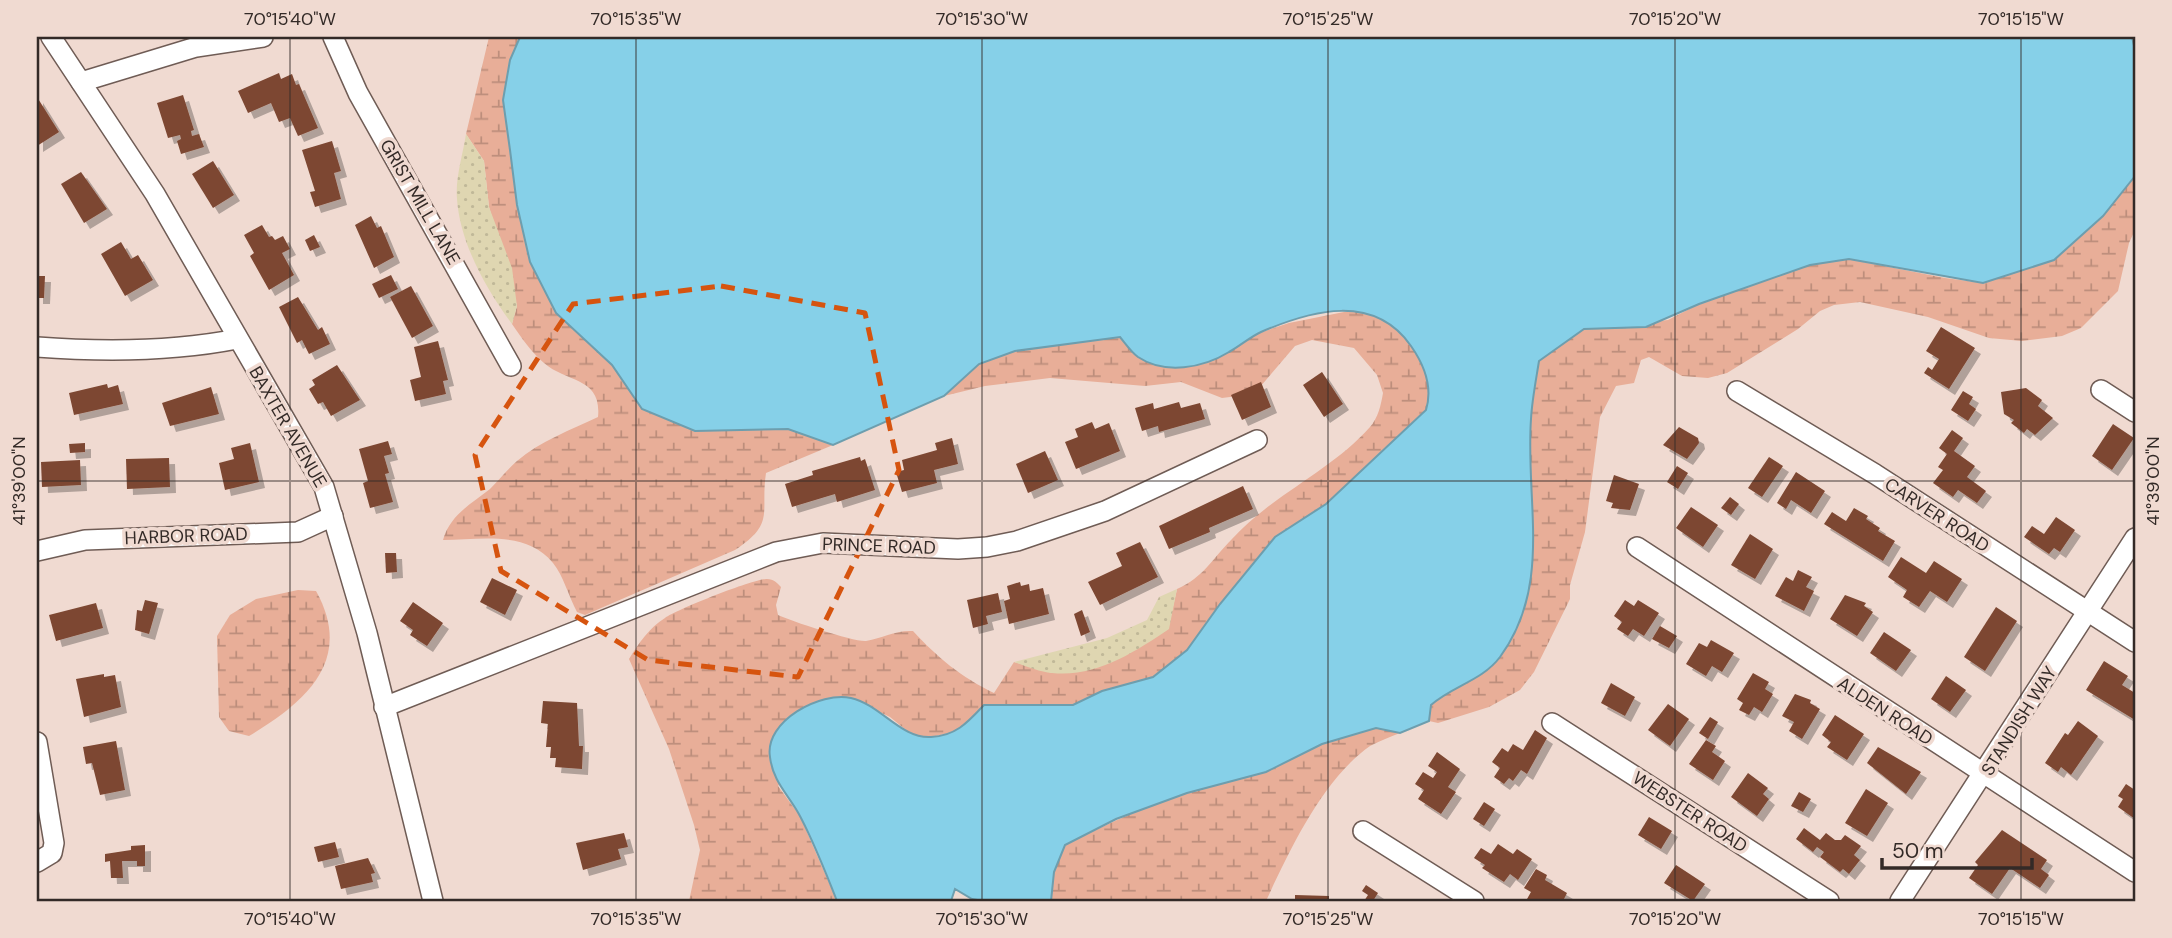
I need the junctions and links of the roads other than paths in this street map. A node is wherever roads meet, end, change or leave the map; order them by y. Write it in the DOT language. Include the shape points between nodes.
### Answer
graph roads {
  1 [pos="51,37"];
  2 [pos="263,37"];
  3 [pos="333,37"];
  4 [pos="81,82"];
  5 [pos="237,338"];
  6 [pos="37,347"];
  7 [pos="510,366"];
  8 [pos="2101,390"];
  9 [pos="1737,391"];
  10 [pos="2135,412"];
  11 [pos="1257,440"];
  12 [pos="333,516"];
  13 [pos="2135,538"];
  14 [pos="1637,547"];
  15 [pos="37,551"];
  16 [pos="2089,611"];
  17 [pos="2135,642"];
  18 [pos="384,707"];
  19 [pos="1552,723"];
  20 [pos="37,741"];
  21 [pos="1984,776"];
  22 [pos="1363,831"];
  23 [pos="37,862"];
  24 [pos="2135,872"];
  25 [pos="433,901"];
  26 [pos="1474,901"];
  27 [pos="1829,901"];
  28 [pos="1900,901"];
  1 -- 4 [label="street, BAXTER AVENUE"];
  2 -- 4 [label="street" via="196,47"];
  3 -- 7 [label="street, GRIST MILL LANE" via="358,93"];
  4 -- 5 [label="street, BAXTER AVENUE" via="155,194"];
  5 -- 6 [label="street" via="190,348 101,351"];
  5 -- 12 [label="street, BAXTER AVENUE" via="304,449"];
  8 -- 10 [label="street"];
  9 -- 16 [label="street, CARVER ROAD"];
  11 -- 18 [label="street, PRINCE ROAD" via="1105,511 1007,543 958,549 823,543 776,552"];
  12 -- 15 [label="street, HARBOR ROAD" via="298,532 85,540"];
  12 -- 18 [label="street, BAXTER AVENUE"];
  13 -- 16 [label="street, STANDISH WAY"];
  14 -- 21 [label="street, ALDEN ROAD"];
  16 -- 17 [label="street, CARVER ROAD"];
  16 -- 21 [label="street, STANDISH WAY"];
  18 -- 25 [label="street, BAXTER AVENUE"];
  19 -- 27 [label="street, WEBSTER ROAD"];
  20 -- 23 [label="street" via="54,843 52,853"];
  21 -- 24 [label="street, ALDEN ROAD"];
  21 -- 28 [label="street, STANDISH WAY"];
  22 -- 26 [label="street"];
}
